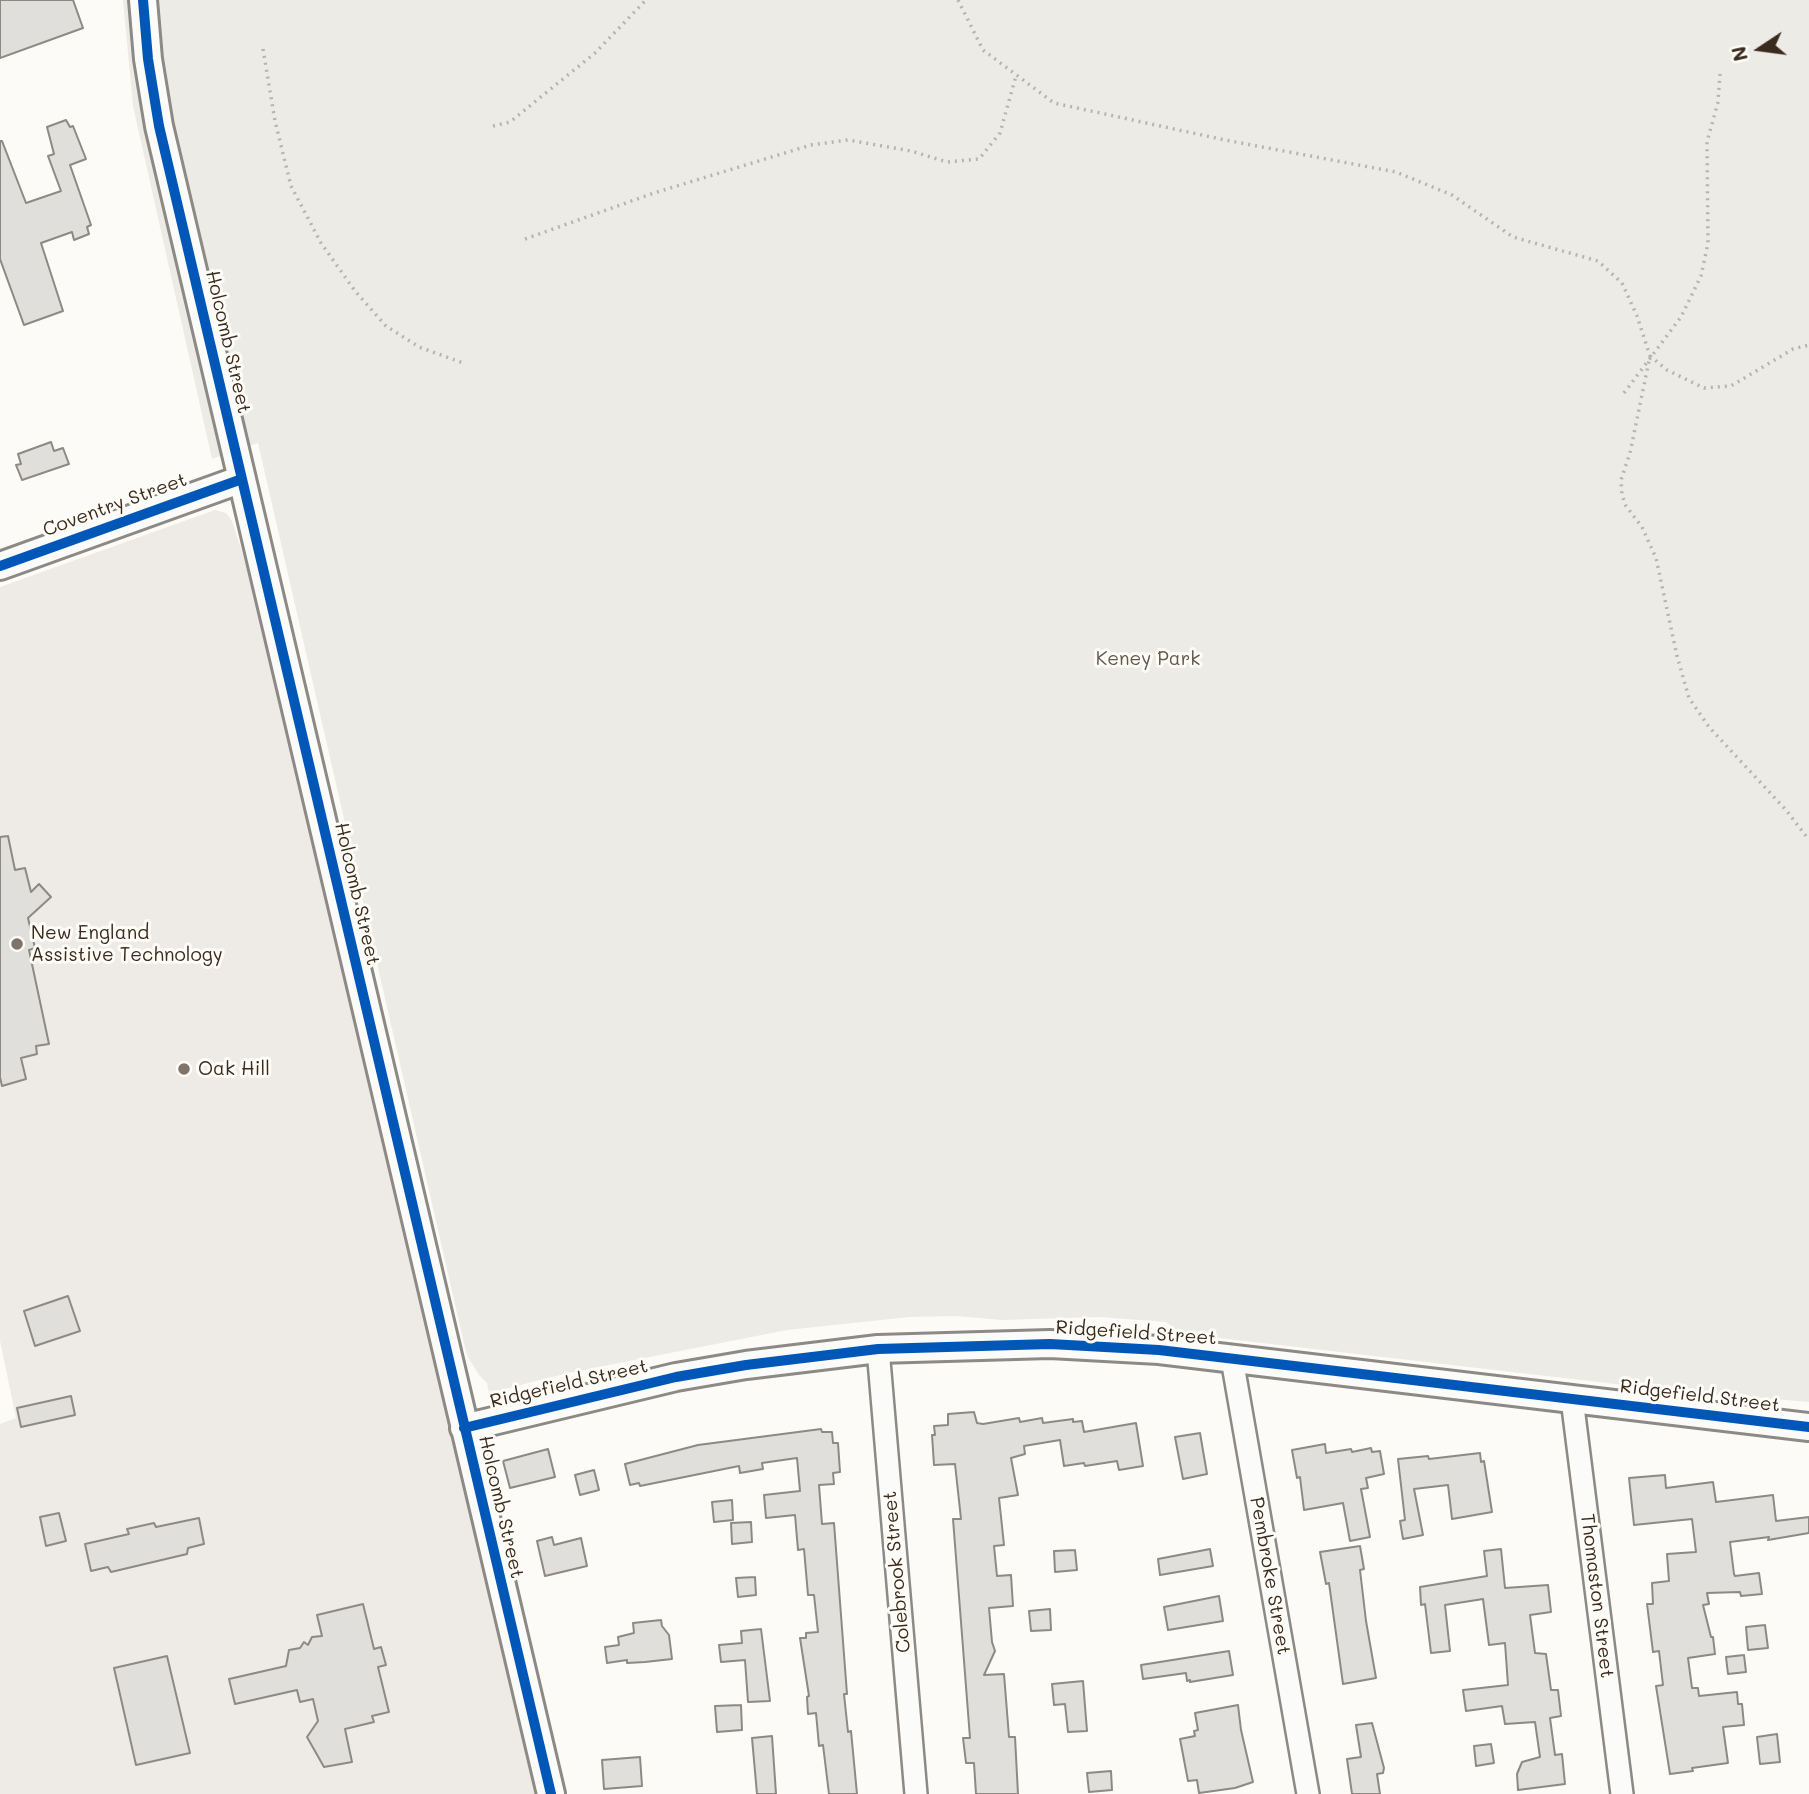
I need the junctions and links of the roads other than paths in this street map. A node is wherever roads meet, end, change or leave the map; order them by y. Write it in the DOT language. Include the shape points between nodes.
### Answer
graph roads {
  1 [pos="143,0"];
  2 [pos="242,479"];
  3 [pos="0,566"];
  4 [pos="878,1349"];
  5 [pos="1232,1359"];
  6 [pos="1572,1399"];
  7 [pos="1809,1427"];
  8 [pos="464,1428"];
  9 [pos="551,1794"];
  10 [pos="916,1794"];
  11 [pos="1308,1794"];
  12 [pos="1622,1794"];
  1 -- 2 [label="street, Holcomb Street" via="159,126"];
  2 -- 3 [label="street, Coventry Street"];
  2 -- 8 [label="street, Holcomb Street"];
  4 -- 5 [label="street, Ridgefield Street" via="1050,1344"];
  4 -- 8 [label="street, Ridgefield Street" via="676,1377"];
  4 -- 10 [label="street, Colebrook Street"];
  5 -- 6 [label="street, Ridgefield Street"];
  5 -- 11 [label="street, Pembroke Street"];
  6 -- 7 [label="street, Ridgefield Street"];
  6 -- 12 [label="street, Thomaston Street"];
  8 -- 9 [label="street, Holcomb Street"];
}
